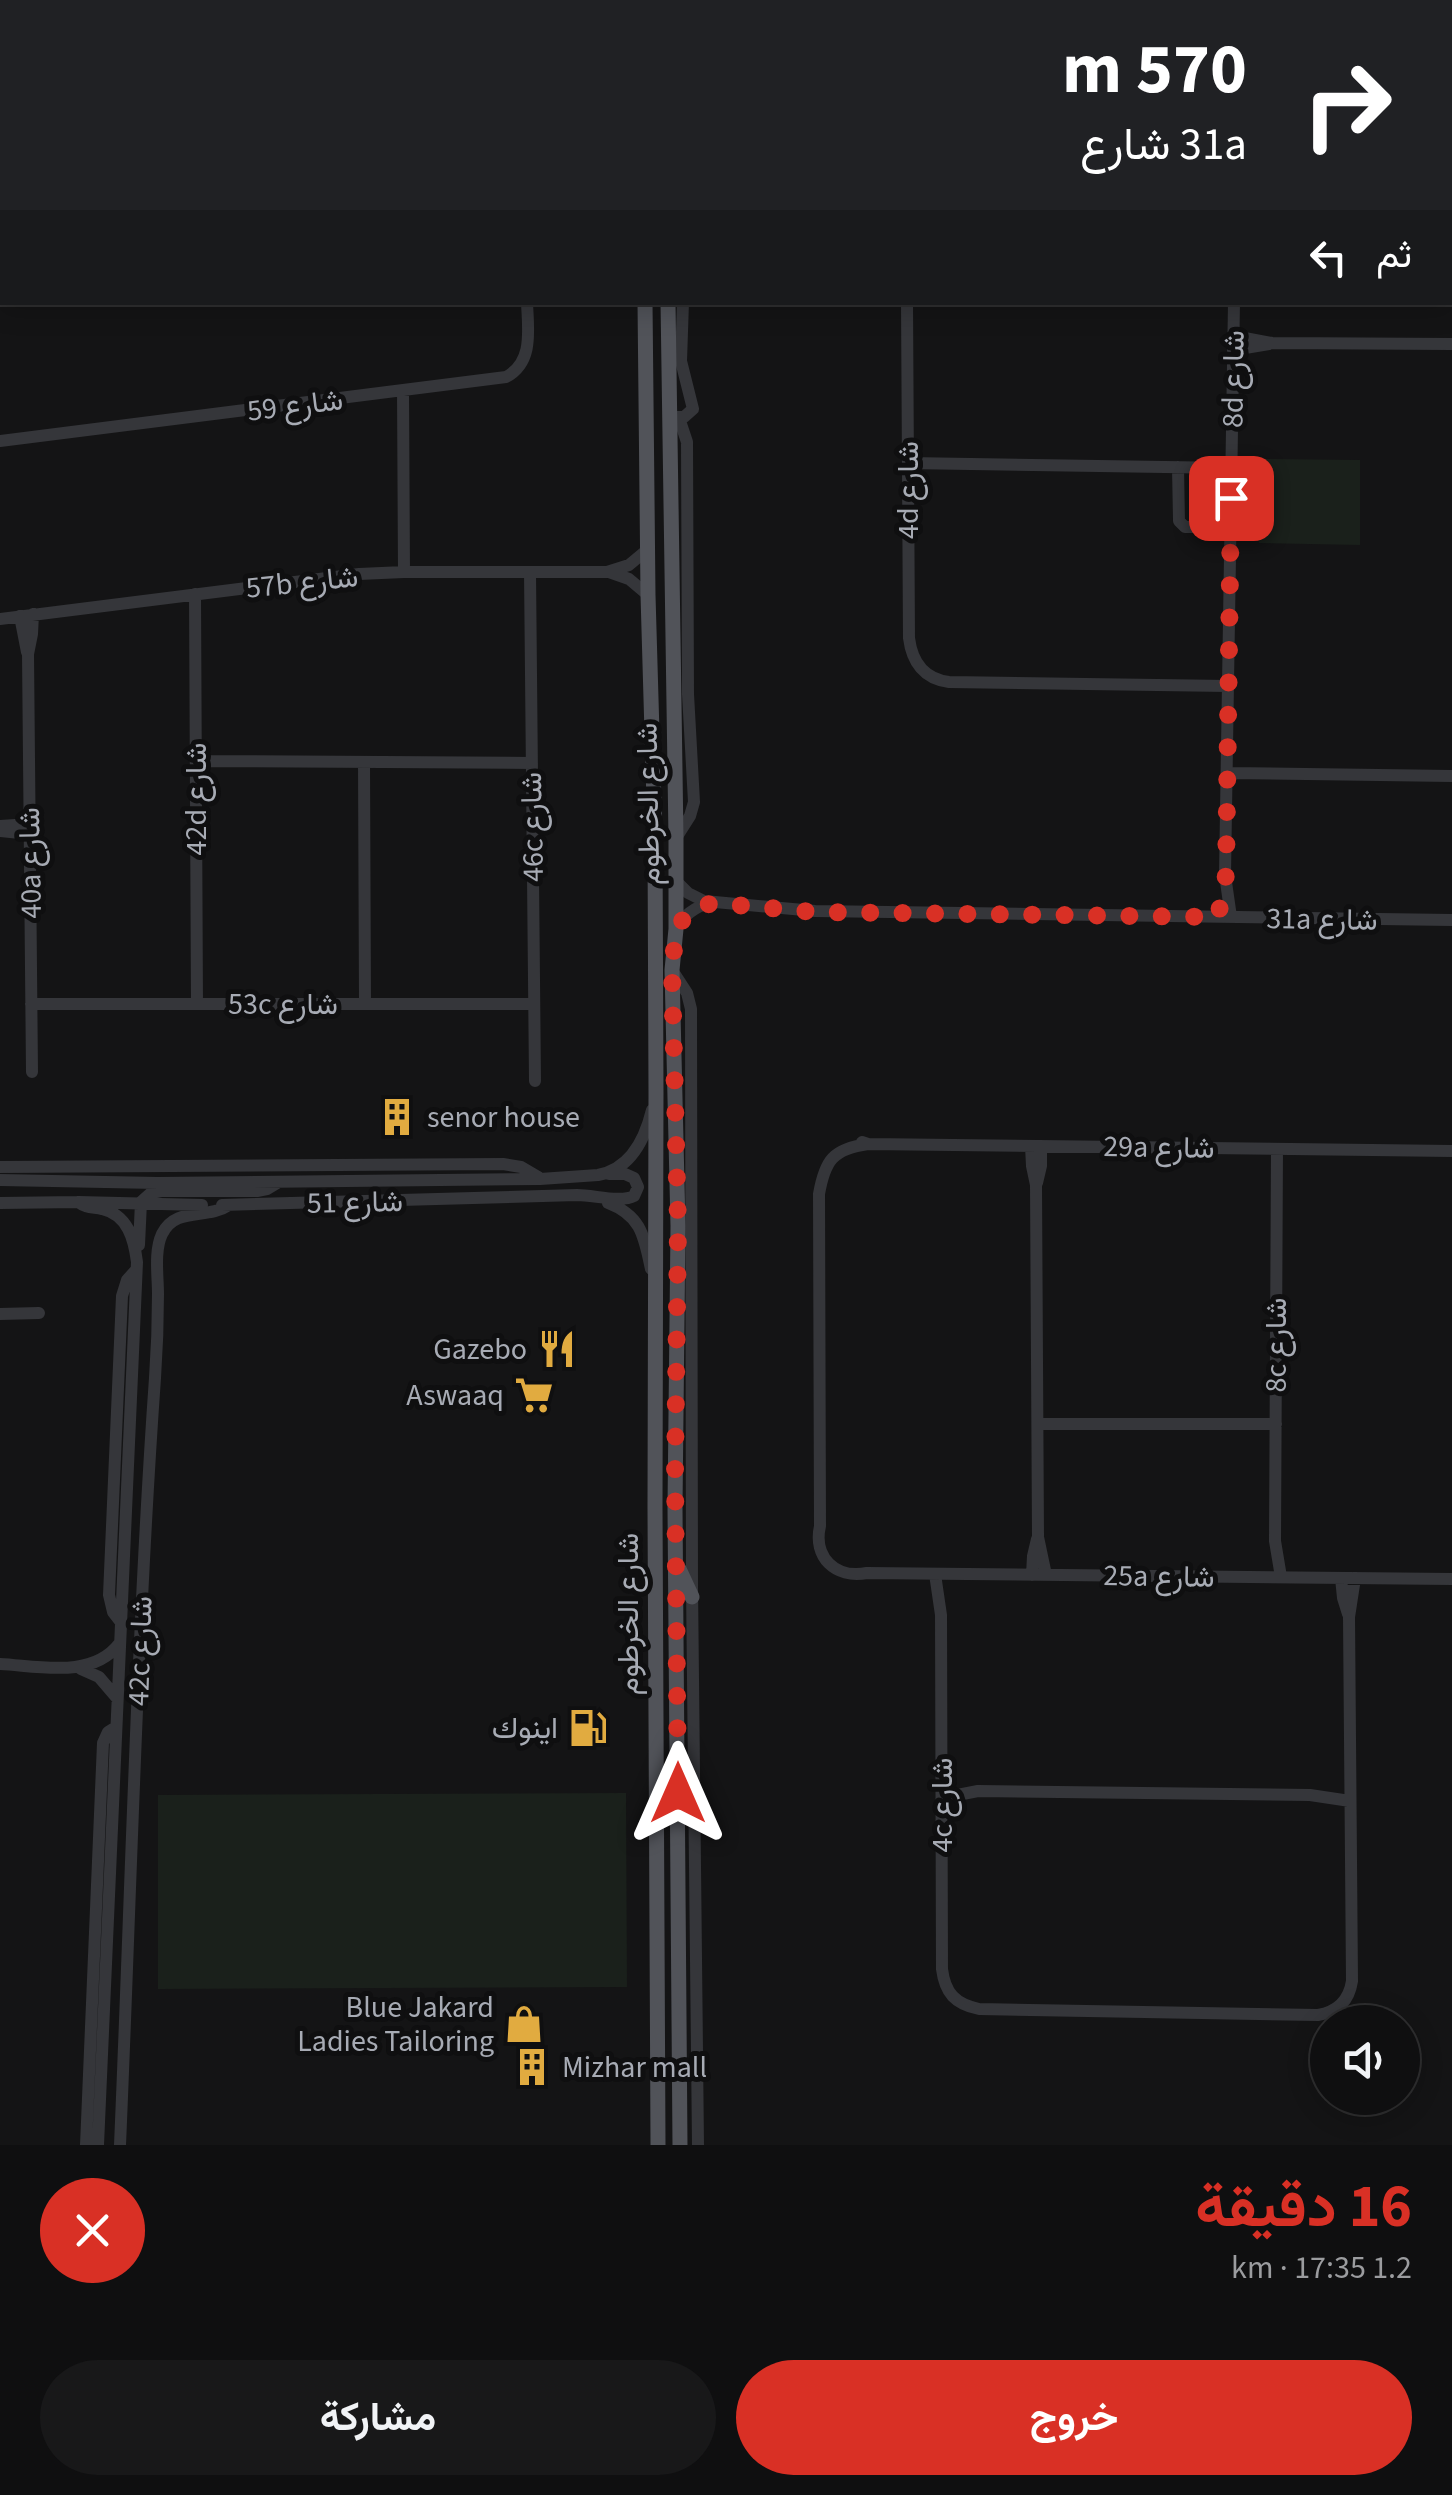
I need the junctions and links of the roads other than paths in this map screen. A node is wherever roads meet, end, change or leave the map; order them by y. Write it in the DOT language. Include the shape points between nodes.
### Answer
graph roads {
  1 [pos="528,305"];
  2 [pos="646,305"];
  3 [pos="668,305"];
  4 [pos="683,305"];
  5 [pos="907,305"];
  6 [pos="1234,305"];
  7 [pos="1234,343"];
  8 [pos="1452,344"];
  9 [pos="403,391"];
  10 [pos="693,409"];
  11 [pos="674,417"];
  12 [pos="0,442"];
  13 [pos="687,442"];
  14 [pos="908,463"];
  15 [pos="1178,467"];
  16 [pos="1232,468"];
  17 [pos="1230,527"];
  18 [pos="647,550"];
  19 [pos="404,572"];
  20 [pos="530,572"];
  21 [pos="606,572"];
  22 [pos="194,594"];
  23 [pos="648,595"];
  24 [pos="26,615"];
  25 [pos="0,618"];
  26 [pos="1228,686"];
  27 [pos="196,762"];
  28 [pos="364,762"];
  29 [pos="532,763"];
  30 [pos="1227,773"];
  31 [pos="1452,776"];
  32 [pos="0,828"];
  33 [pos="30,829"];
  34 [pos="676,838"];
  35 [pos="676,882"];
  36 [pos="713,903"];
  37 [pos="1224,917"];
  38 [pos="1452,920"];
  39 [pos="654,925"];
  40 [pos="676,929"];
  41 [pos="672,970"];
  42 [pos="31,1004"];
  43 [pos="197,1004"];
  44 [pos="365,1004"];
  45 [pos="534,1004"];
  46 [pos="674,1049"];
  47 [pos="32,1072"];
  48 [pos="534,1081"];
  49 [pos="656,1093"];
  50 [pos="1036,1146"];
  51 [pos="1277,1149"];
  52 [pos="1451,1151"];
  53 [pos="0,1167"];
  54 [pos="607,1174"];
  55 [pos="540,1179"];
  56 [pos="0,1180"];
  57 [pos="279,1181"];
  58 [pos="577,1194"];
  59 [pos="78,1202"];
  60 [pos="0,1203"];
  61 [pos="141,1205"];
  62 [pos="228,1205"];
  63 [pos="137,1266"];
  64 [pos="655,1286"];
  65 [pos="134,1309"];
  66 [pos="38,1313"];
  67 [pos="0,1314"];
  68 [pos="158,1339"];
  69 [pos="1038,1424"];
  70 [pos="1276,1424"];
  71 [pos="655,1507"];
  72 [pos="675,1507"];
  73 [pos="827,1556"];
  74 [pos="676,1562"];
  75 [pos="941,1574"];
  76 [pos="1039,1575"];
  77 [pos="1275,1577"];
  78 [pos="1348,1578"];
  79 [pos="1452,1579"];
  80 [pos="692,1597"];
  81 [pos="120,1621"];
  82 [pos="119,1644"];
  83 [pos="0,1664"];
  84 [pos="73,1667"];
  85 [pos="117,1698"];
  86 [pos="116,1727"];
  87 [pos="942,1791"];
  88 [pos="1350,1795"];
  89 [pos="86,2145"];
  90 [pos="98,2145"];
  91 [pos="120,2145"];
  92 [pos="658,2145"];
  93 [pos="680,2145"];
  94 [pos="698,2145"];
  1 -- 9 [label="street, شارع 59" via="528,349 514,373"];
  2 -- 18 [label="main road, شارع الخرطوم"];
  3 -- 11 [label="main road, شارع الخرطوم"];
  4 -- 10 [label="street" via="681,361"];
  5 -- 14 [label="street, 4d شارع"];
  6 -- 7 [label="street, 8d شارع"];
  7 -- 8 [label="street"];
  7 -- 16 [label="street, 8d شارع"];
  9 -- 12 [label="street, شارع 59"];
  9 -- 19 [label="street"];
  10 -- 11 [label="street"];
  10 -- 13 [label="street"];
  11 -- 13 [label="street"];
  11 -- 34 [label="main road, شارع الخرطوم"];
  13 -- 34 [label="street" via="694,802"];
  14 -- 15 [label="street"];
  14 -- 26 [label="street, 4d شارع" via="909,638 925,673 949,682"];
  15 -- 16 [label="street"];
  15 -- 17 [label="street" via="1178,521 1184,527"];
  16 -- 17 [label="street, 8d شارع"];
  17 -- 26 [label="street, 8d شارع"];
  18 -- 21 [label="street, 57b شارع"];
  18 -- 23 [label="main road, شارع الخرطوم"];
  19 -- 20 [label="street, 57b شارع"];
  19 -- 22 [label="street, 57b شارع"];
  20 -- 21 [label="street, 57b شارع"];
  20 -- 29 [label="street, 46c شارع"];
  21 -- 23 [label="street, 57b شارع"];
  22 -- 24 [label="street, 57b شارع"];
  22 -- 27 [label="street, 42d شارع"];
  23 -- 39 [label="main road, شارع الخرطوم"];
  24 -- 25 [label="street, 57b شارع"];
  24 -- 33 [label="street, 40a شارع"];
  26 -- 30 [label="street, 8d شارع"];
  27 -- 28 [label="street"];
  27 -- 43 [label="street, 42d شارع"];
  28 -- 29 [label="street"];
  28 -- 44 [label="street"];
  29 -- 45 [label="street, 46c شارع"];
  30 -- 31 [label="street"];
  30 -- 37 [label="street, 8d شارع"];
  32 -- 33 [label="street"];
  33 -- 42 [label="street, 40a شارع"];
  34 -- 35 [label="main road, شارع الخرطوم"];
  35 -- 36 [label="street, 31a شارع"];
  35 -- 40 [label="main road, شارع الخرطوم"];
  36 -- 37 [label="street, 31a شارع" via="815,912"];
  36 -- 40 [label="street" via="695,908"];
  37 -- 38 [label="street, 31a شارع"];
  39 -- 46 [label="main road" via="668,934 664,1000"];
  39 -- 49 [label="main road, شارع الخرطوم"];
  40 -- 41 [label="main road, شارع الخرطوم"];
  41 -- 46 [label="main road, شارع الخرطوم"];
  41 -- 80 [label="street" via="691,1009"];
  42 -- 43 [label="street, 53c شارع"];
  42 -- 47 [label="street, 40a شارع"];
  43 -- 44 [label="street, 53c شارع"];
  44 -- 45 [label="street, 53c شارع"];
  45 -- 48 [label="street, 46c شارع"];
  46 -- 72 [label="main road, شارع الخرطوم"];
  49 -- 54 [label="street" via="639,1146"];
  49 -- 64 [label="main road, شارع الخرطوم"];
  50 -- 51 [label="street, 29a شارع"];
  50 -- 69 [label="street"];
  50 -- 73 [label="street, 29a شارع" via="856,1141 843,1143 820,1163 818,1542"];
  51 -- 52 [label="street, 29a شارع"];
  51 -- 70 [label="street, 8c شارع"];
  53 -- 55 [label="street" via="503,1164"];
  54 -- 55 [label="street, شارع 51"];
  54 -- 58 [label="street" via="634,1178 634,1196"];
  55 -- 57 [label="street, شارع 51"];
  56 -- 57 [label="street, شارع 51"];
  57 -- 61 [label="street" via="257,1192 155,1192"];
  58 -- 62 [label="street, شارع 51"];
  58 -- 64 [label="street, شارع 51" via="618,1207 634,1220"];
  59 -- 60 [label="street, شارع 51"];
  59 -- 61 [label="street, شارع 51"];
  59 -- 63 [label="street, 42c شارع" via="120,1218 131,1233"];
  61 -- 62 [label="street, شارع 51"];
  61 -- 63 [label="street"];
  62 -- 68 [label="street, 42c شارع" via="179,1218 163,1233"];
  63 -- 65 [label="street, 42c شارع"];
  63 -- 81 [label="street" via="122,1296 108,1594"];
  64 -- 71 [label="main road, شارع الخرطوم"];
  65 -- 68 [label="street" via="151,1310"];
  65 -- 81 [label="street, 42c شارع"];
  66 -- 67 [label="street"];
  68 -- 91 [label="street, 42c شارع"];
  69 -- 70 [label="street"];
  69 -- 76 [label="street"];
  70 -- 77 [label="street, 8c شارع" via="1270,1558"];
  71 -- 72 [label="main road"];
  71 -- 92 [label="main road, شارع الخرطوم"];
  72 -- 74 [label="main road, شارع الخرطوم"];
  73 -- 75 [label="street, 25a شارع" via="831,1566 854,1575"];
  74 -- 80 [label="main road"];
  74 -- 93 [label="main road, شارع الخرطوم"];
  75 -- 76 [label="street, 25a شارع"];
  75 -- 87 [label="street, 4c شارع"];
  76 -- 77 [label="street, 25a شارع"];
  77 -- 78 [label="street, 25a شارع"];
  78 -- 79 [label="street, 25a شارع"];
  78 -- 88 [label="street"];
  80 -- 94 [label="street"];
  81 -- 82 [label="street, 42c شارع"];
  82 -- 84 [label="street" via="100,1662"];
  82 -- 85 [label="street, 42c شارع"];
  83 -- 84 [label="street"];
  84 -- 85 [label="street" via="99,1677"];
  85 -- 86 [label="street, 42c شارع"];
  86 -- 89 [label="street" via="103,1744"];
  86 -- 90 [label="street, 42c شارع"];
  87 -- 88 [label="street"];
  87 -- 88 [label="street, 4c شارع" via="942,1970 949,1994 960,2003 979,2009 1305,2013 1340,2001 1351,1988"];
}
